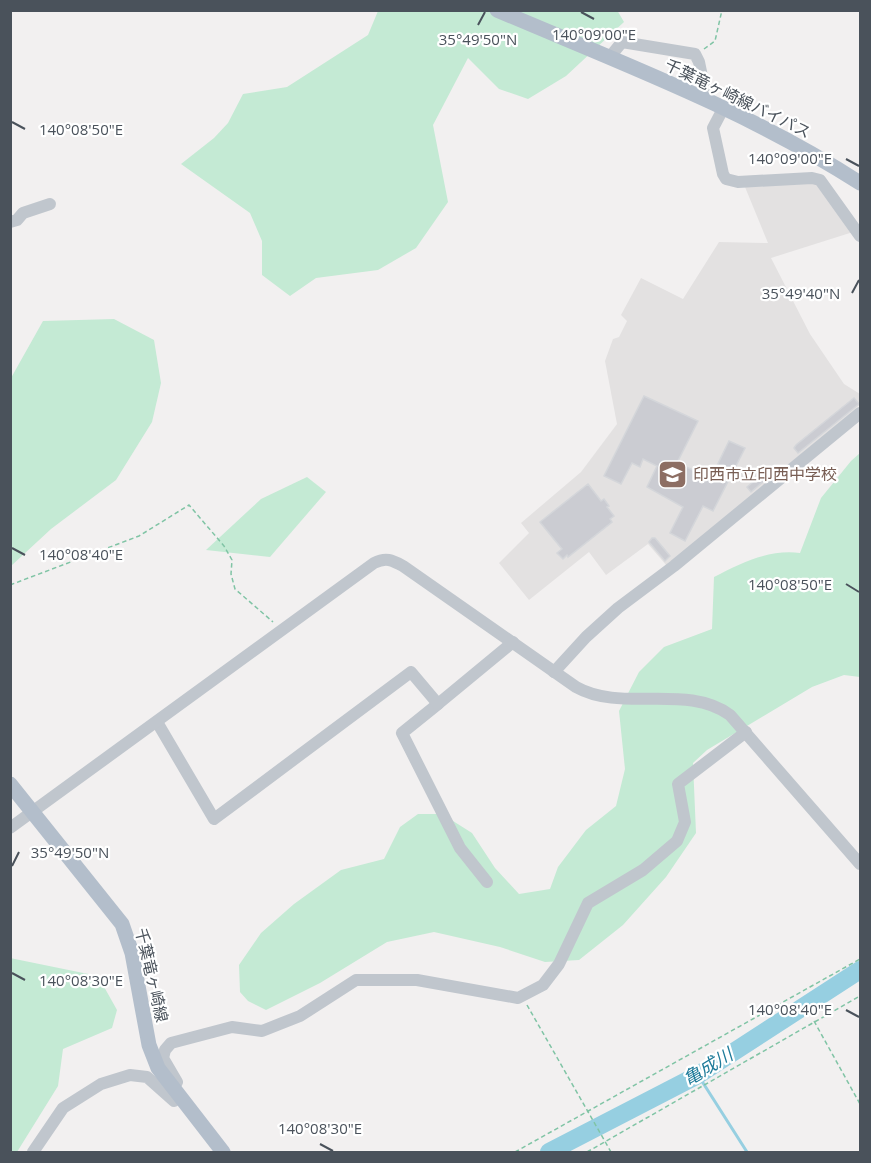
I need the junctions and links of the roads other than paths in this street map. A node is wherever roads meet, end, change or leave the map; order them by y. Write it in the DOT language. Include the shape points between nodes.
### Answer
graph roads {
  1 [pos="497,10"];
  2 [pos="609,58"];
  3 [pos="705,91"];
  4 [pos="724,107"];
  5 [pos="861,183"];
  6 [pos="50,204"];
  7 [pos="10,222"];
  8 [pos="861,236"];
  9 [pos="861,413"];
  10 [pos="513,642"];
  11 [pos="554,672"];
  12 [pos="438,704"];
  13 [pos="157,722"];
  14 [pos="746,732"];
  15 [pos="10,784"];
  16 [pos="33,812"];
  17 [pos="10,828"];
  18 [pos="861,864"];
  19 [pos="487,882"];
  20 [pos="173,1089"];
  21 [pos="33,1152"];
  22 [pos="223,1152"];
  1 -- 2 [label="main road, 千葉竜ヶ崎線バイパス"];
  2 -- 3 [label="street" via="622,42 695,54"];
  2 -- 4 [label="main road, 千葉竜ヶ崎線バイパス"];
  4 -- 5 [label="main road, 千葉竜ヶ崎線バイパス"];
  4 -- 8 [label="street" via="713,128 726,179 820,180"];
  6 -- 7 [label="street"];
  9 -- 11 [label="street" via="618,608"];
  10 -- 11 [label="street"];
  10 -- 12 [label="street"];
  10 -- 13 [label="street" via="403,566 384,558"];
  11 -- 14 [label="street" via="590,695 707,703 722,709"];
  12 -- 13 [label="street" via="411,672 214,819"];
  12 -- 19 [label="street" via="402,733 460,848"];
  13 -- 16 [label="street"];
  14 -- 18 [label="street"];
  14 -- 20 [label="street" via="678,784 686,822 677,841 643,870 588,903 559,964 543,985 518,998 417,980 356,980 300,1016 262,1031 232,1027 171,1043 163,1058 177,1082"];
  15 -- 16 [label="main road, 千葉竜ヶ崎線"];
  16 -- 17 [label="street"];
  16 -- 20 [label="main road, 千葉竜ヶ崎線" via="122,924 132,953 153,1056"];
  20 -- 21 [label="street" via="174,1101 147,1077 130,1075 101,1084 63,1108"];
  20 -- 22 [label="main road, 千葉竜ヶ崎線"];
}
